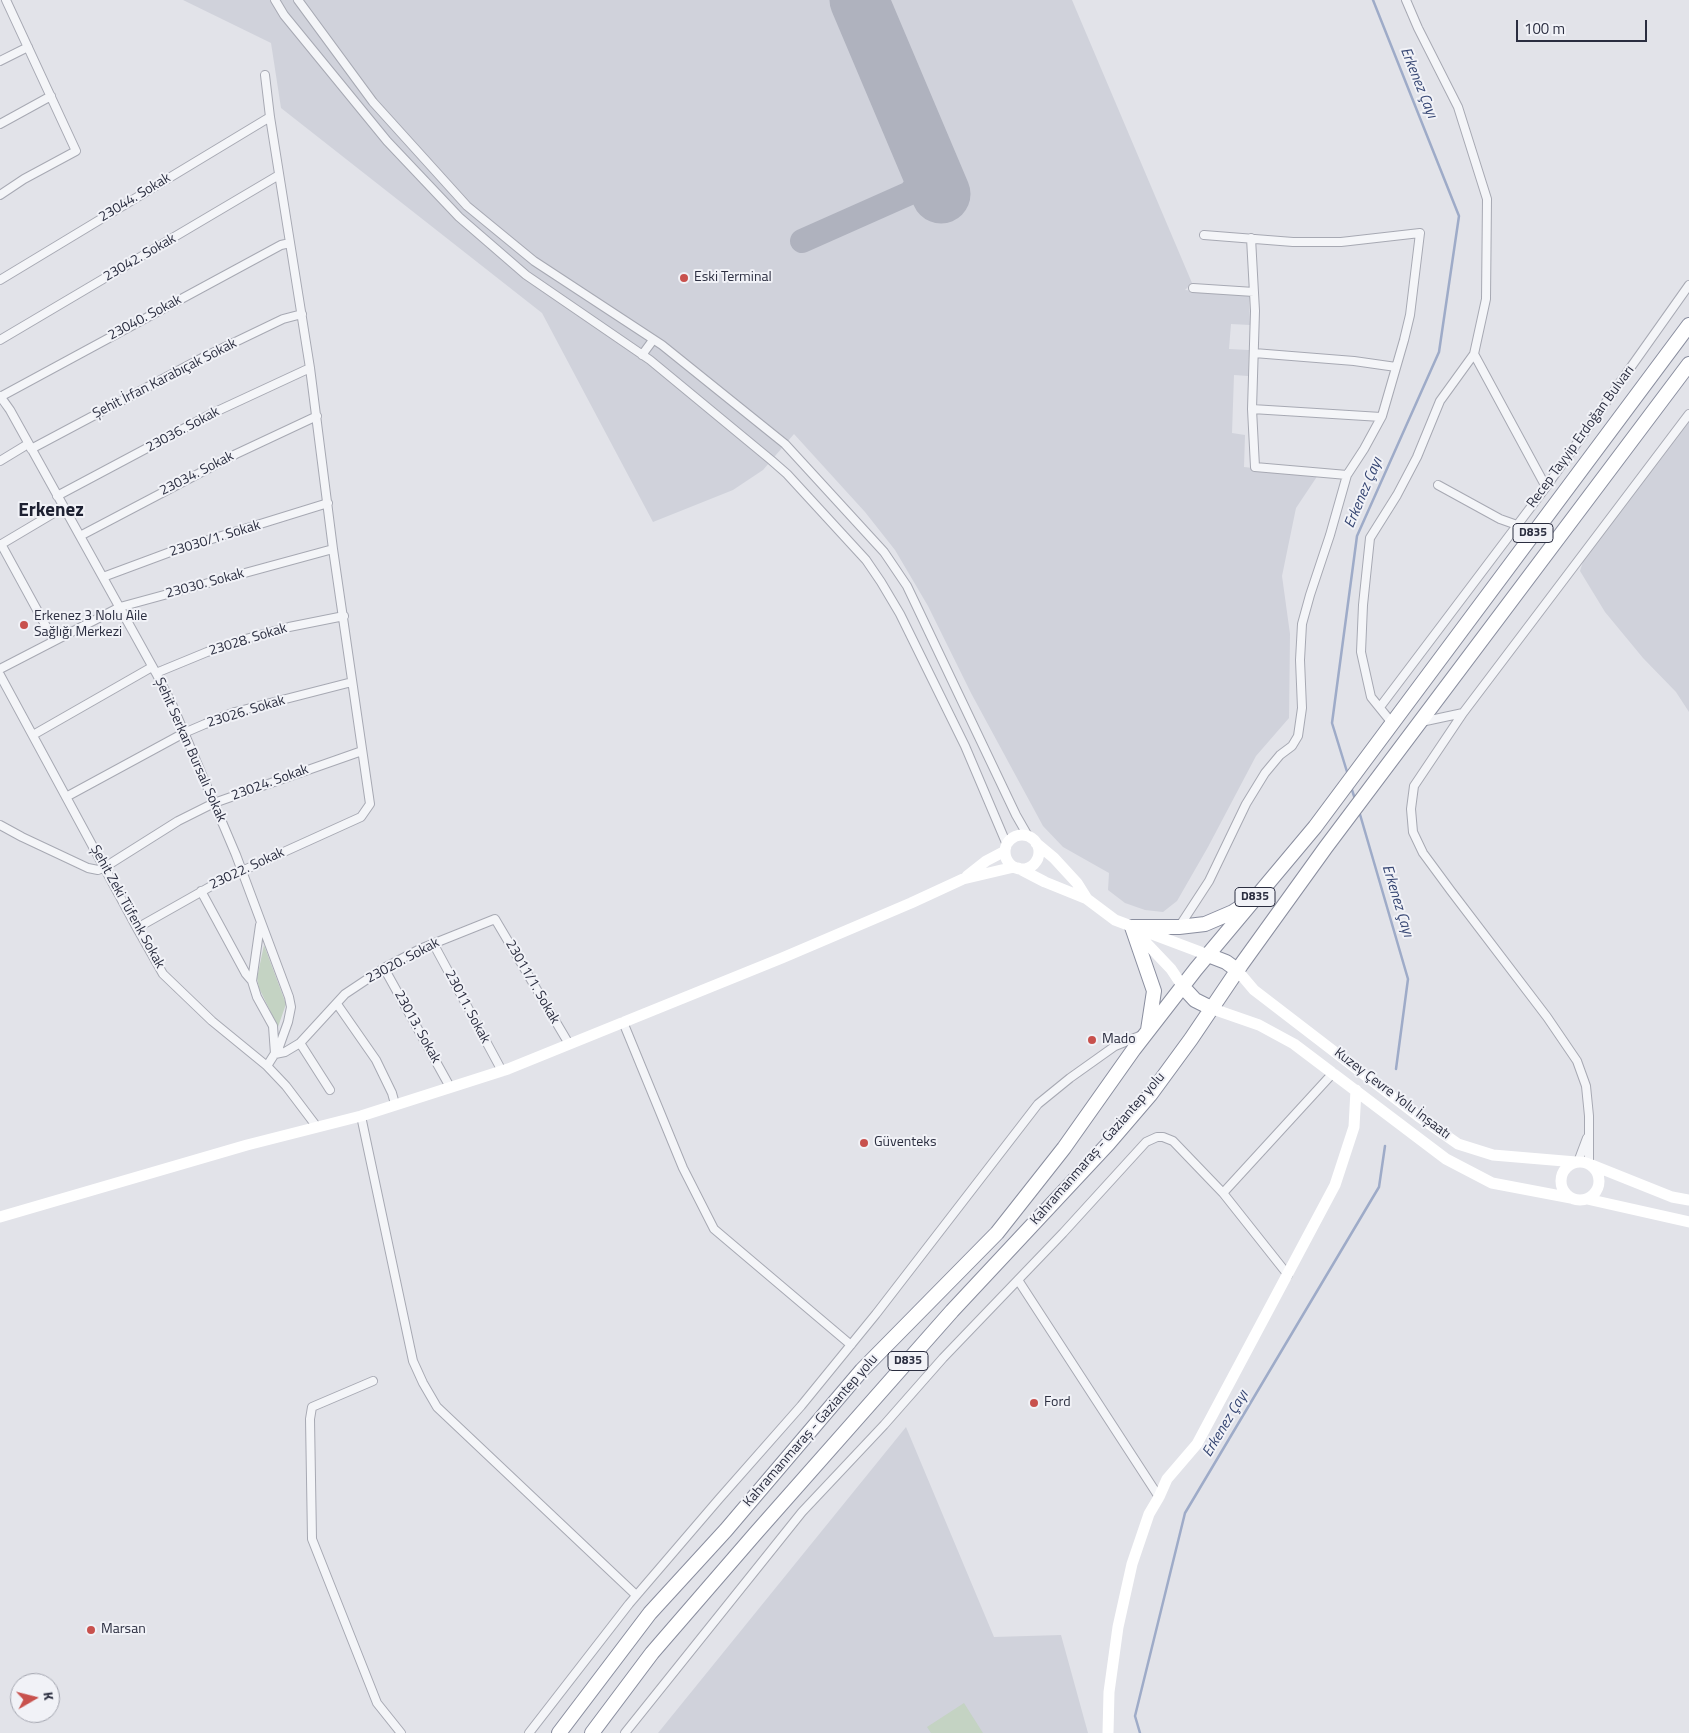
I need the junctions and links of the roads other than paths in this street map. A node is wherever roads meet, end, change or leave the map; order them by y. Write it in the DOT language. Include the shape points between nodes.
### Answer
graph roads {
  1 [pos="6,0"];
  2 [pos="275,0"];
  3 [pos="298,0"];
  4 [pos="1406,0"];
  5 [pos="28,47"];
  6 [pos="0,61"];
  7 [pos="265,75"];
  8 [pos="51,96"];
  9 [pos="270,117"];
  10 [pos="0,124"];
  11 [pos="279,175"];
  12 [pos="0,195"];
  13 [pos="1204,235"];
  14 [pos="1251,238"];
  15 [pos="290,243"];
  16 [pos="0,280"];
  17 [pos="1689,285"];
  18 [pos="1193,288"];
  19 [pos="1254,292"];
  20 [pos="302,314"];
  21 [pos="1689,325"];
  22 [pos="0,340"];
  23 [pos="653,340"];
  24 [pos="1254,352"];
  25 [pos="1474,354"];
  26 [pos="642,355"];
  27 [pos="1689,364"];
  28 [pos="310,368"];
  29 [pos="1396,368"];
  30 [pos="0,396"];
  31 [pos="1252,409"];
  32 [pos="1689,414"];
  33 [pos="316,416"];
  34 [pos="1381,417"];
  35 [pos="30,446"];
  36 [pos="0,461"];
  37 [pos="1347,475"];
  38 [pos="1438,486"];
  39 [pos="1546,487"];
  40 [pos="57,496"];
  41 [pos="328,503"];
  42 [pos="64,507"];
  43 [pos="1517,525"];
  44 [pos="80,536"];
  45 [pos="1,544"];
  46 [pos="333,549"];
  47 [pos="103,578"];
  48 [pos="119,607"];
  49 [pos="344,616"];
  50 [pos="54,640"];
  51 [pos="0,669"];
  52 [pos="154,670"];
  53 [pos="0,676"];
  54 [pos="352,682"];
  55 [pos="1380,707"];
  56 [pos="1463,713"];
  57 [pos="1392,722"];
  58 [pos="1421,722"];
  59 [pos="184,733"];
  60 [pos="32,735"];
  61 [pos="362,751"];
  62 [pos="66,797"];
  63 [pos="214,803"];
  64 [pos="0,825"];
  65 [pos="1032,840"];
  66 [pos="1006,848"];
  67 [pos="105,868"];
  68 [pos="1016,868"];
  69 [pos="242,870"];
  70 [pos="964,879"];
  71 [pos="202,891"];
  72 [pos="1087,899"];
  73 [pos="1253,900"];
  74 [pos="495,919"];
  75 [pos="260,922"];
  76 [pos="1132,927"];
  77 [pos="1179,927"];
  78 [pos="137,928"];
  79 [pos="433,943"];
  80 [pos="1208,955"];
  81 [pos="384,968"];
  82 [pos="1238,970"];
  83 [pos="252,981"];
  84 [pos="1183,986"];
  85 [pos="337,1004"];
  86 [pos="1213,1009"];
  87 [pos="623,1022"];
  88 [pos="1148,1032"];
  89 [pos="300,1043"];
  90 [pos="569,1044"];
  91 [pos="274,1054"];
  92 [pos="267,1066"];
  93 [pos="502,1071"];
  94 [pos="1333,1074"];
  95 [pos="450,1087"];
  96 [pos="330,1090"];
  97 [pos="1356,1090"];
  98 [pos="395,1104"];
  99 [pos="361,1116"];
  100 [pos="317,1127"];
  101 [pos="1583,1163"];
  102 [pos="1223,1194"];
  103 [pos="1570,1198"];
  104 [pos="1587,1199"];
  105 [pos="1689,1200"];
  106 [pos="0,1217"];
  107 [pos="1689,1222"];
  108 [pos="1288,1274"];
  109 [pos="1018,1280"];
  110 [pos="851,1345"];
  111 [pos="373,1381"];
  112 [pos="1159,1497"];
  113 [pos="636,1595"];
  114 [pos="400,1733"];
  115 [pos="529,1733"];
  116 [pos="559,1733"];
  117 [pos="592,1733"];
  118 [pos="625,1733"];
  119 [pos="1108,1733"];
  1 -- 5 [label="street"];
  2 -- 26 [label="street" via="387,141 459,217 526,275"];
  3 -- 23 [label="street" via="372,102 468,206 534,261"];
  4 -- 25 [label="street" via="1458,107 1487,199 1486,299"];
  5 -- 6 [label="street"];
  5 -- 8 [label="street"];
  7 -- 9 [label="street"];
  8 -- 10 [label="street"];
  8 -- 12 [label="street" via="76,151"];
  9 -- 11 [label="street"];
  9 -- 16 [label="street, 23044. Sokak"];
  11 -- 15 [label="street"];
  11 -- 22 [label="street, 23042. Sokak"];
  13 -- 14 [label="street"];
  14 -- 19 [label="street"];
  14 -- 29 [label="street" via="1340,242 1420,233 1410,315"];
  15 -- 20 [label="street"];
  15 -- 30 [label="street, 23040. Sokak"];
  17 -- 39 [label="street, Recep Tayyip Erdoğan Bulvarı"];
  18 -- 19 [label="street"];
  19 -- 24 [label="street"];
  20 -- 28 [label="street"];
  20 -- 35 [label="street, Şehit İrfan Karabıçak Sokak" via="283,319 204,357"];
  21 -- 57 [label="highway, Recep Tayyip Erdoğan Bulvarı / D835"];
  23 -- 26 [label="street"];
  23 -- 65 [label="street" via="785,444 884,552 907,586 1016,815"];
  24 -- 29 [label="street"];
  24 -- 31 [label="street"];
  25 -- 39 [label="street"];
  25 -- 55 [label="street" via="1440,401 1417,457 1370,538 1361,652 1371,697"];
  26 -- 66 [label="street" via="787,474 866,560 900,614 956,729"];
  27 -- 58 [label="highway, D835"];
  28 -- 33 [label="street"];
  28 -- 40 [label="street, 23036. Sokak" via="214,413"];
  29 -- 34 [label="street"];
  30 -- 35 [label="street, Şehit Serkan Bursalı Sokak"];
  31 -- 34 [label="street"];
  31 -- 37 [label="street" via="1254,467"];
  32 -- 56 [label="street"];
  33 -- 41 [label="street"];
  33 -- 44 [label="street, 23034. Sokak"];
  34 -- 37 [label="street"];
  35 -- 36 [label="street, Şehit İrfan Karabıçak Sokak"];
  35 -- 40 [label="street, Şehit Serkan Bursalı Sokak"];
  37 -- 77 [label="street" via="1302,624 1302,708 1298,736 1265,773 1208,881"];
  38 -- 43 [label="street"];
  39 -- 43 [label="street, Recep Tayyip Erdoğan Bulvarı"];
  40 -- 42 [label="street, Şehit Serkan Bursalı Sokak"];
  41 -- 46 [label="street"];
  41 -- 47 [label="street, 23030/1. Sokak" via="173,551"];
  42 -- 44 [label="street, Şehit Serkan Bursalı Sokak"];
  42 -- 45 [label="street"];
  43 -- 55 [label="street, Recep Tayyip Erdoğan Bulvarı"];
  44 -- 47 [label="street, Şehit Serkan Bursalı Sokak"];
  45 -- 50 [label="street"];
  46 -- 48 [label="street, 23030. Sokak"];
  46 -- 49 [label="street"];
  47 -- 48 [label="street, Şehit Serkan Bursalı Sokak"];
  48 -- 50 [label="street, 23030. Sokak"];
  48 -- 52 [label="street, Şehit Serkan Bursalı Sokak"];
  49 -- 52 [label="street, 23028. Sokak" via="242,640"];
  49 -- 54 [label="street"];
  50 -- 51 [label="street, 23030. Sokak"];
  52 -- 59 [label="street, Şehit Serkan Bursalı Sokak"];
  52 -- 60 [label="street, 23028. Sokak"];
  53 -- 60 [label="street, Şehit Zeki Tüfenk Sokak"];
  54 -- 59 [label="street, 23026. Sokak" via="235,712"];
  54 -- 61 [label="street"];
  55 -- 57 [label="street"];
  56 -- 58 [label="street"];
  56 -- 101 [label="street" via="1414,786 1413,832 1423,853 1450,891 1577,1061 1586,1086 1590,1132"];
  57 -- 73 [label="highway, Recep Tayyip Erdoğan Bulvarı / D835" via="1315,826"];
  58 -- 82 [label="highway, D835" via="1386,765"];
  59 -- 62 [label="street, 23026. Sokak"];
  59 -- 63 [label="street, Şehit Serkan Bursalı Sokak"];
  60 -- 62 [label="street, Şehit Zeki Tüfenk Sokak"];
  61 -- 63 [label="street, 23024. Sokak"];
  61 -- 69 [label="street, 23022. Sokak" via="370,804 361,817"];
  62 -- 67 [label="street, Şehit Zeki Tüfenk Sokak"];
  63 -- 67 [label="street, 23024. Sokak" via="178,821"];
  63 -- 69 [label="street, Şehit Serkan Bursalı Sokak"];
  64 -- 67 [label="street" via="88,868"];
  65 -- 66 [label="main road" via="1023,835 1013,837"];
  65 -- 68 [label="main road" via="1039,854 1034,864 1024,869"];
  65 -- 72 [label="main road" via="1054,858"];
  66 -- 68 [label="main road" via="1008,860"];
  66 -- 70 [label="main road"];
  67 -- 78 [label="street, Şehit Zeki Tüfenk Sokak"];
  68 -- 70 [label="main road"];
  68 -- 72 [label="main road"];
  69 -- 71 [label="street, 23022. Sokak"];
  69 -- 75 [label="street, Şehit Serkan Bursalı Sokak"];
  70 -- 87 [label="main road"];
  71 -- 78 [label="street, 23022. Sokak"];
  71 -- 83 [label="street"];
  72 -- 76 [label="main road" via="1115,920"];
  73 -- 77 [label="highway" via="1205,924"];
  73 -- 80 [label="highway, D835"];
  74 -- 79 [label="street, 23020. Sokak"];
  74 -- 90 [label="street, 23011/1. Sokak"];
  75 -- 83 [label="street"];
  75 -- 91 [label="street, Şehit Serkan Bursalı Sokak" via="291,1007"];
  76 -- 77 [label="highway"];
  76 -- 80 [label="main road"];
  76 -- 84 [label="main road"];
  76 -- 88 [label="highway" via="1154,992"];
  78 -- 92 [label="street, Şehit Zeki Tüfenk Sokak" via="164,974 212,1022"];
  79 -- 81 [label="street, 23020. Sokak"];
  79 -- 93 [label="street, 23011. Sokak"];
  80 -- 82 [label="highway"];
  80 -- 84 [label="highway, Kahramanmaraş - Gaziantep yolu / D835"];
  81 -- 85 [label="street, 23020. Sokak" via="345,994"];
  81 -- 95 [label="street, 23013. Sokak"];
  82 -- 86 [label="highway, Kahramanmaraş - Gaziantep yolu / D835"];
  82 -- 101 [label="main road, Kuzey Çevre Yolu İnşaatı" via="1254,990 1458,1144 1492,1155"];
  83 -- 91 [label="street" via="273,1026"];
  84 -- 86 [label="highway" via="1195,1000"];
  84 -- 88 [label="highway, Kahramanmaraş - Gaziantep yolu / D835"];
  85 -- 89 [label="street, 23020. Sokak"];
  85 -- 98 [label="street" via="376,1060"];
  86 -- 94 [label="main road" via="1259,1025 1294,1044"];
  86 -- 117 [label="highway, Kahramanmaraş - Gaziantep yolu / D835" via="1150,1095 1108,1144 952,1311 755,1534 652,1653"];
  87 -- 90 [label="main road"];
  87 -- 110 [label="street" via="683,1168 714,1229"];
  88 -- 110 [label="street" via="1115,1046 1038,1104"];
  88 -- 116 [label="highway, Kahramanmaraş - Gaziantep yolu / D835" via="1064,1148 997,1232 862,1370 726,1530 650,1613"];
  89 -- 91 [label="street, 23020. Sokak"];
  89 -- 96 [label="street"];
  90 -- 93 [label="main road"];
  91 -- 92 [label="street, Şehit Serkan Bursalı Sokak"];
  92 -- 100 [label="street, Şehit Zeki Tüfenk Sokak"];
  93 -- 95 [label="main road"];
  94 -- 97 [label="main road"];
  94 -- 102 [label="street"];
  95 -- 98 [label="main road"];
  97 -- 103 [label="main road" via="1446,1159 1492,1183"];
  97 -- 108 [label="main road" via="1354,1127 1335,1184"];
  98 -- 99 [label="main road"];
  99 -- 100 [label="main road"];
  99 -- 113 [label="street" via="413,1361 423,1383 437,1407"];
  100 -- 106 [label="main road"];
  101 -- 103 [label="main road" via="1565,1169 1562,1175 1562,1188"];
  101 -- 104 [label="main road" via="1595,1168 1600,1180 1597,1192"];
  101 -- 105 [label="main road, Kuzey Çevre Yolu İnşaatı" via="1672,1197"];
  102 -- 108 [label="street"];
  102 -- 109 [label="street" via="1174,1141 1163,1137 1151,1139"];
  103 -- 104 [label="main road"];
  104 -- 107 [label="main road"];
  108 -- 112 [label="main road" via="1196,1444 1167,1479"];
  109 -- 112 [label="street"];
  109 -- 118 [label="street" via="802,1512"];
  110 -- 113 [label="street"];
  111 -- 114 [label="street" via="312,1408 312,1539 377,1703"];
  112 -- 119 [label="main road" via="1149,1514 1132,1564 1118,1627 1109,1692"];
  113 -- 115 [label="street"];
}
